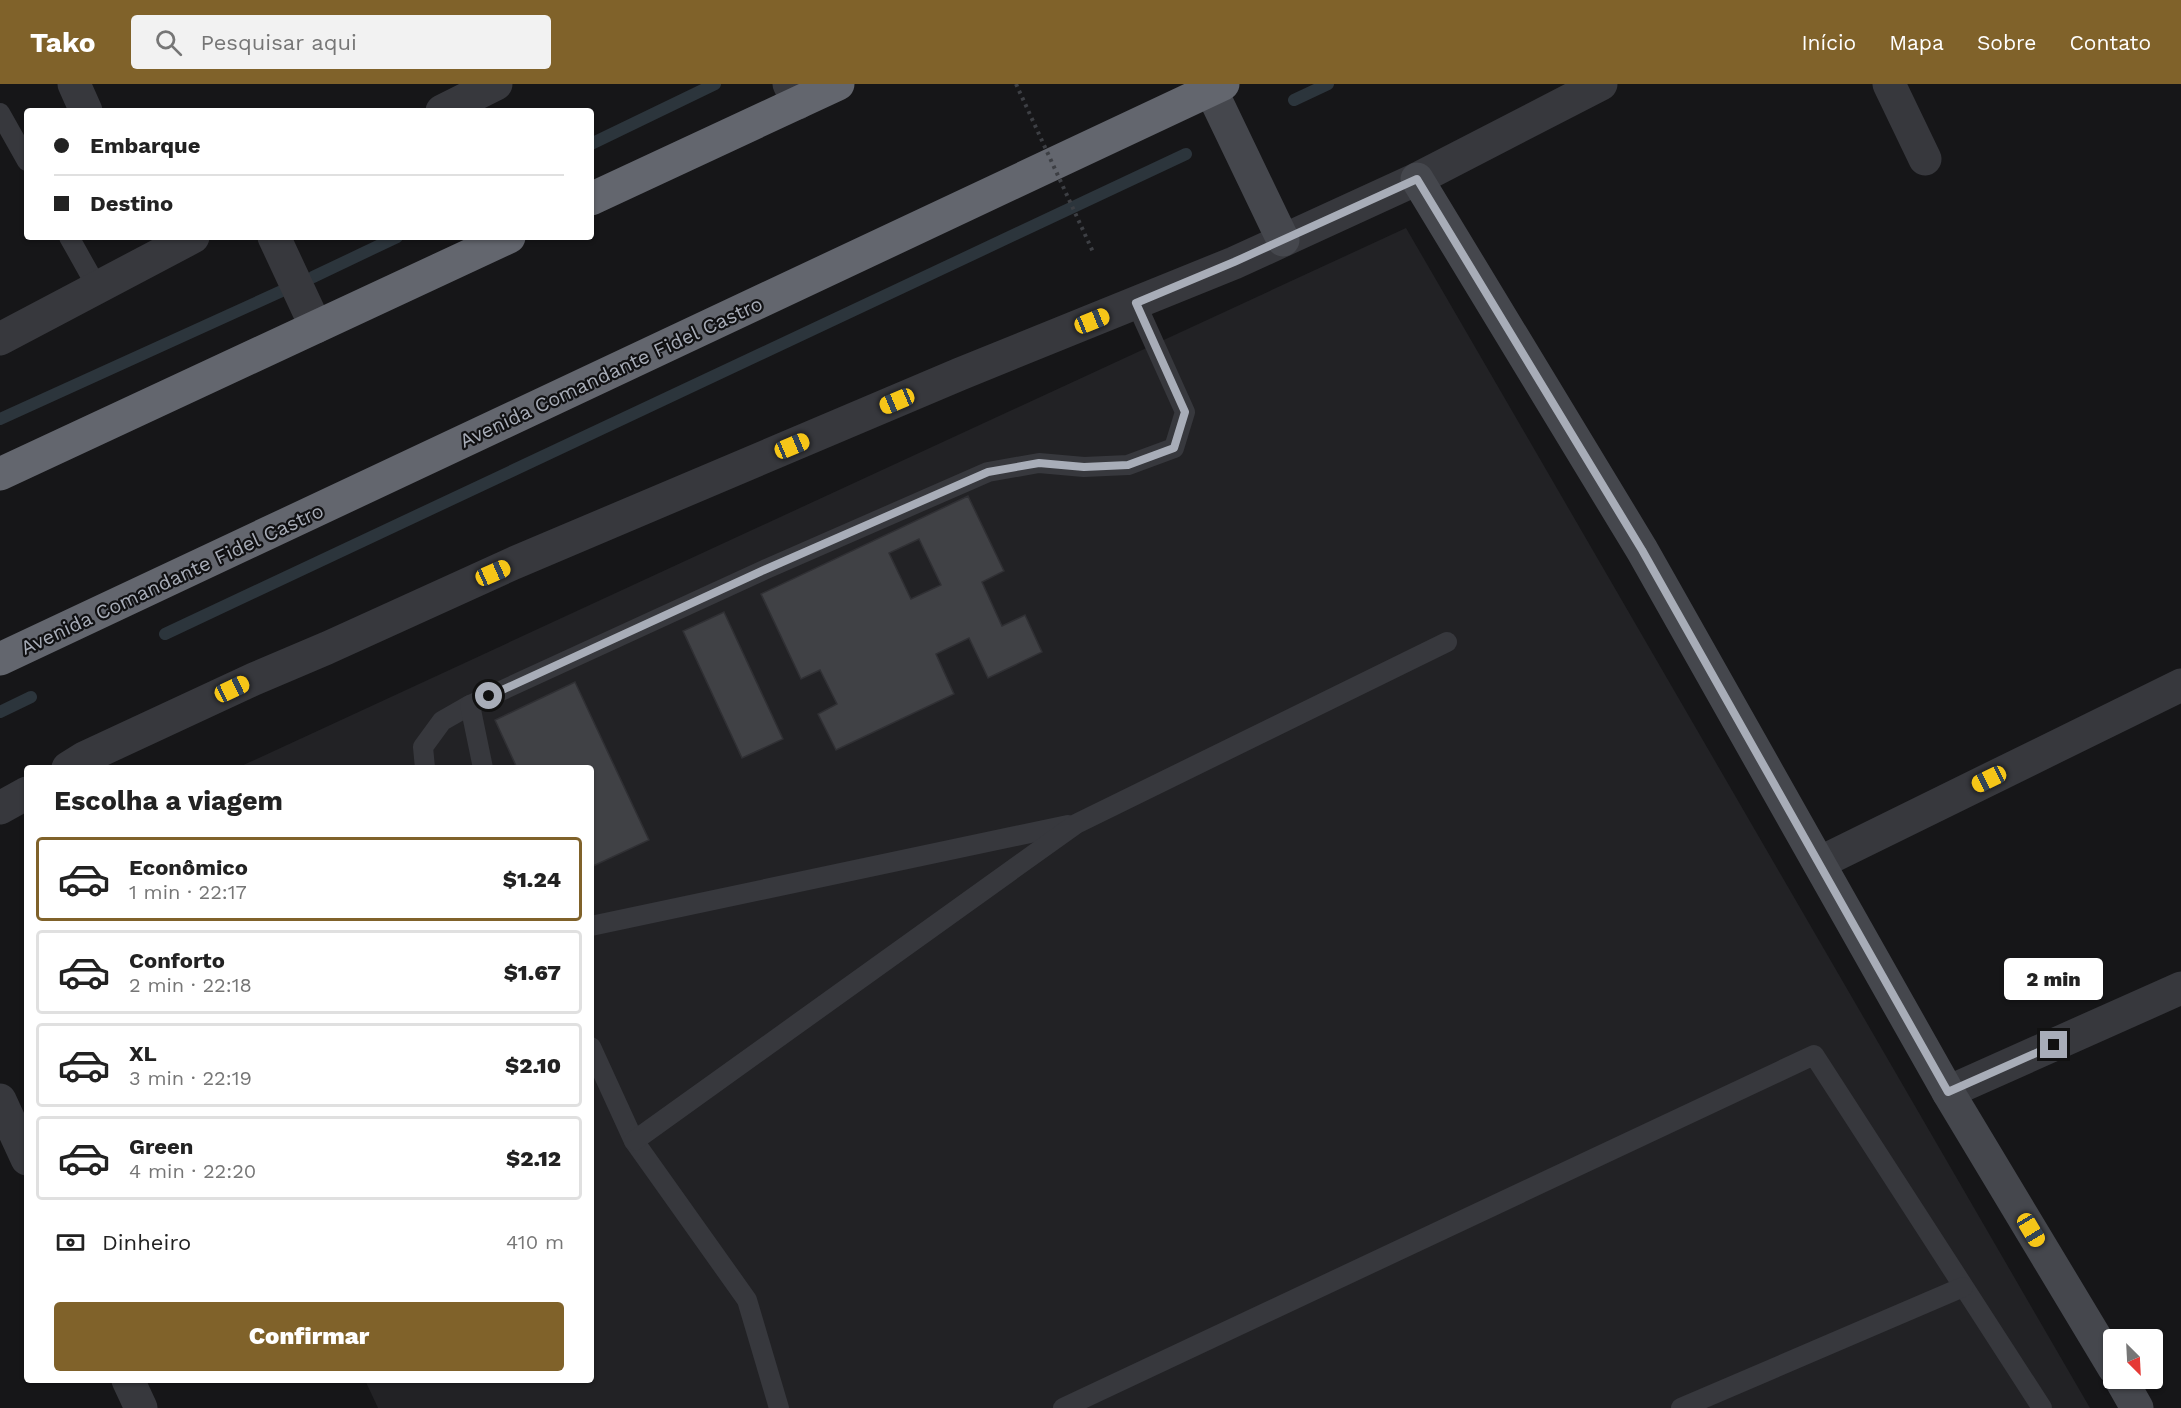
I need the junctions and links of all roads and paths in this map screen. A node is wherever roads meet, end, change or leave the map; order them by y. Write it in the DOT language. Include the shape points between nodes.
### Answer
graph roads {
  1 [pos="74,84"];
  2 [pos="496,84"];
  3 [pos="838,84"];
  4 [pos="1016,84"];
  5 [pos="1601,84"];
  6 [pos="1889,84"];
  7 [pos="1217,87"];
  8 [pos="793,94"];
  9 [pos="85,108"];
  10 [pos="448,108"];
  11 [pos="0,112"];
  12 [pos="24,156"];
  13 [pos="1925,159"];
  14 [pos="1417,179"];
  15 [pos="594,197"];
  16 [pos="71,240"];
  17 [pos="179,240"];
  18 [pos="275,240"];
  19 [pos="503,240"];
  20 [pos="1283,240"];
  21 [pos="151,246"];
  22 [pos="1093,252"];
  23 [pos="97,287"];
  24 [pos="1136,303"];
  25 [pos="316,327"];
  26 [pos="0,339"];
  27 [pos="0,474"];
  28 [pos="1447,642"];
  29 [pos="0,659"];
  30 [pos="2181,685"];
  31 [pos="470,705"];
  32 [pos="73,765"];
  33 [pos="425,765"];
  34 [pos="482,765"];
  35 [pos="24,796"];
  36 [pos="0,808"];
  37 [pos="1076,824"];
  38 [pos="1819,863"];
  39 [pos="594,925"];
  40 [pos="2181,988"];
  41 [pos="594,1054"];
  42 [pos="1948,1092"];
  43 [pos="0,1100"];
  44 [pos="634,1141"];
  45 [pos="24,1152"];
  46 [pos="1963,1287"];
  47 [pos="2103,1350"];
  48 [pos="129,1383"];
  49 [pos="2126,1389"];
  50 [pos="777,1406"];
  51 [pos="141,1408"];
  52 [pos="1063,1408"];
  53 [pos="1681,1408"];
  54 [pos="2042,1408"];
  55 [pos="2137,1408"];
  1 -- 9 [label="street"];
  2 -- 10 [label="street"];
  3 -- 8 [label="highway"];
  4 -- 22 [label="path, bridge"];
  5 -- 14 [label="street"];
  6 -- 13 [label="street"];
  7 -- 20 [label="street"];
  7 -- 29 [label="highway, Avenida Comandante Fidel Castro"];
  8 -- 15 [label="highway"];
  11 -- 12 [label="lane"];
  14 -- 20 [label="street"];
  14 -- 38 [label="street" via="1642,550"];
  16 -- 23 [label="lane"];
  17 -- 21 [label="street"];
  18 -- 25 [label="street"];
  19 -- 25 [label="highway"];
  20 -- 24 [label="street"];
  21 -- 23 [label="street"];
  23 -- 26 [label="street"];
  24 -- 31 [label="lane" via="1185,412 1174,448 1128,465 1039,463 988,472"];
  24 -- 32 [label="street" via="514,563"];
  25 -- 27 [label="highway"];
  28 -- 37 [label="lane"];
  30 -- 38 [label="street"];
  31 -- 33 [label="lane" via="442,721 423,747"];
  31 -- 34 [label="lane"];
  35 -- 36 [label="street"];
  37 -- 39 [label="lane"];
  37 -- 44 [label="lane"];
  38 -- 42 [label="street"];
  40 -- 42 [label="street"];
  41 -- 44 [label="lane"];
  42 -- 47 [label="street"];
  43 -- 45 [label="street"];
  44 -- 50 [label="lane" via="747,1300"];
  46 -- 52 [label="lane" via="1814,1055"];
  46 -- 53 [label="lane"];
  46 -- 54 [label="lane"];
  48 -- 51 [label="street"];
  49 -- 55 [label="street"];
}
